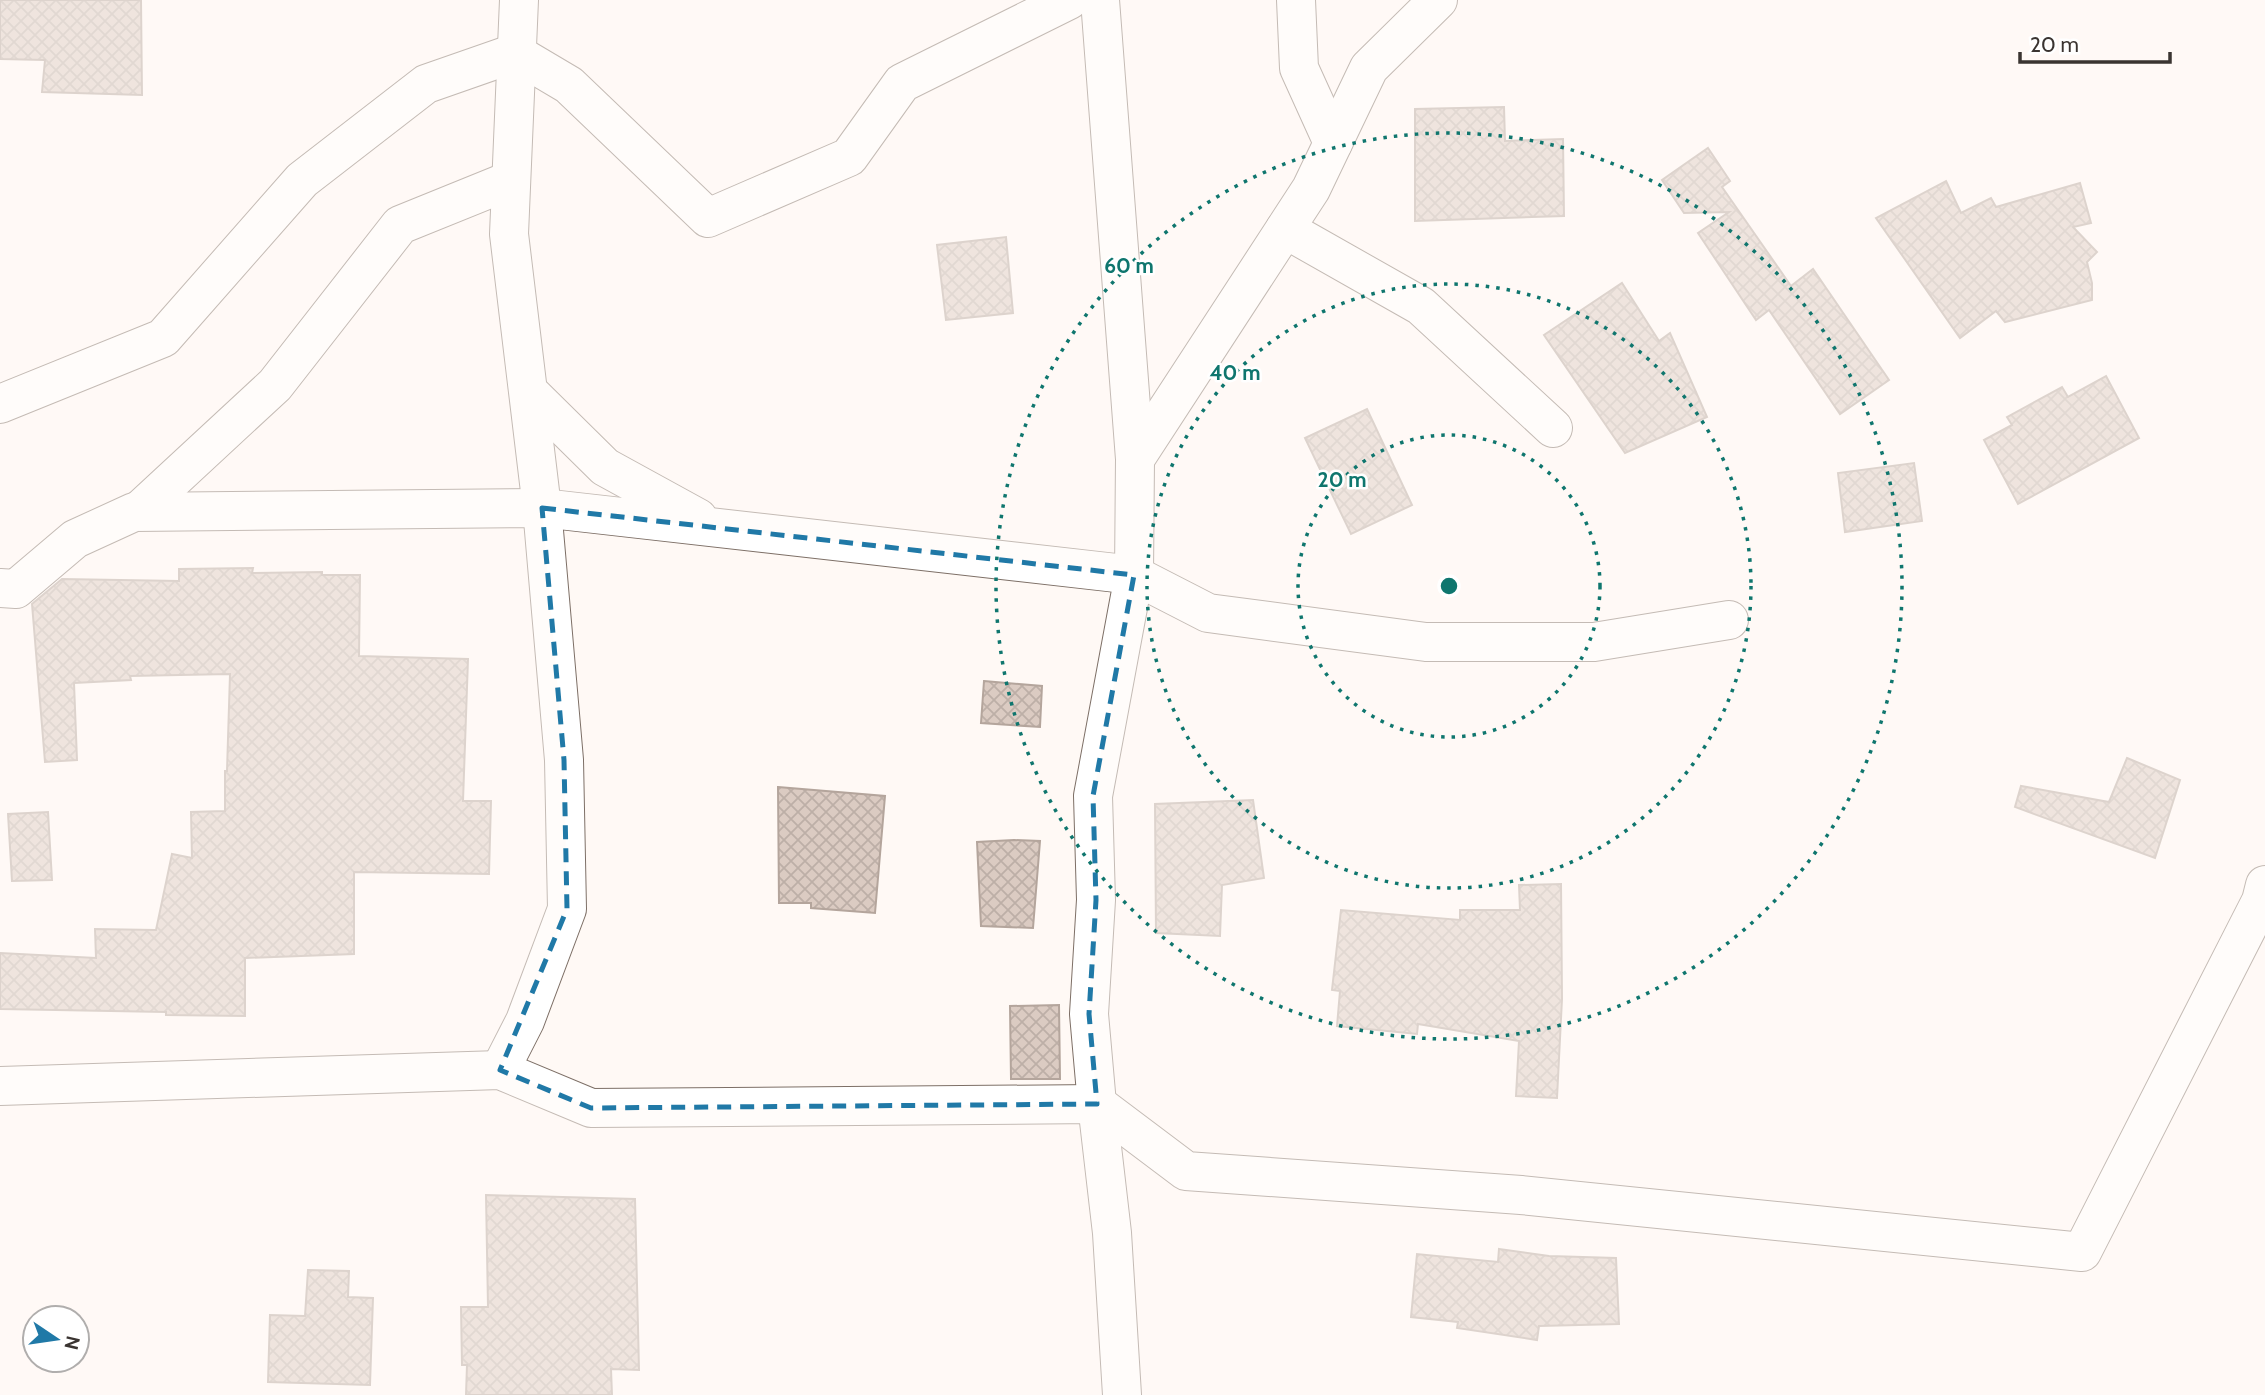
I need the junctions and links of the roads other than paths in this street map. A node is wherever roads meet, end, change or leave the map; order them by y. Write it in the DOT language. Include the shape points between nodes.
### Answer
graph roads {
  1 [pos="519,0"];
  2 [pos="1069,0"];
  3 [pos="1101,0"];
  4 [pos="1296,0"];
  5 [pos="1438,0"];
  6 [pos="515,53"];
  7 [pos="1333,143"];
  8 [pos="511,180"];
  9 [pos="1285,229"];
  10 [pos="529,392"];
  11 [pos="0,404"];
  12 [pos="1553,428"];
  13 [pos="1135,459"];
  14 [pos="542,508"];
  15 [pos="139,512"];
  16 [pos="715,527"];
  17 [pos="1134,576"];
  18 [pos="0,588"];
  19 [pos="1729,620"];
  20 [pos="2264,897"];
  21 [pos="500,1070"];
  22 [pos="0,1086"];
  23 [pos="1097,1104"];
  24 [pos="1122,1395"];
  1 -- 6 [label="street"];
  2 -- 6 [label="street" via="902,83 849,157 708,218 569,85"];
  3 -- 13 [label="street"];
  4 -- 7 [label="street" via="1299,68"];
  5 -- 7 [label="street" via="1369,68"];
  6 -- 8 [label="street"];
  6 -- 11 [label="street" via="426,84 302,180 163,338"];
  7 -- 9 [label="street"];
  8 -- 10 [label="street" via="509,234"];
  8 -- 15 [label="street" via="400,225 275,385"];
  9 -- 12 [label="street" via="1421,306"];
  9 -- 13 [label="street"];
  10 -- 14 [label="street"];
  10 -- 16 [label="street" via="605,467"];
  13 -- 17 [label="street"];
  14 -- 15 [label="street"];
  14 -- 16 [label="street"];
  14 -- 21 [label="street" via="564,760 567,909 525,1021"];
  15 -- 18 [label="street" via="75,540 16,589"];
  16 -- 17 [label="street"];
  17 -- 19 [label="street" via="1208,613 1426,642 1594,642"];
  17 -- 23 [label="street" via="1093,796 1096,900 1089,1014"];
  20 -- 23 [label="street" via="2082,1252 1521,1195 1186,1171"];
  21 -- 22 [label="street"];
  21 -- 23 [label="street" via="591,1108"];
  23 -- 24 [label="street" via="1112,1233"];
}
